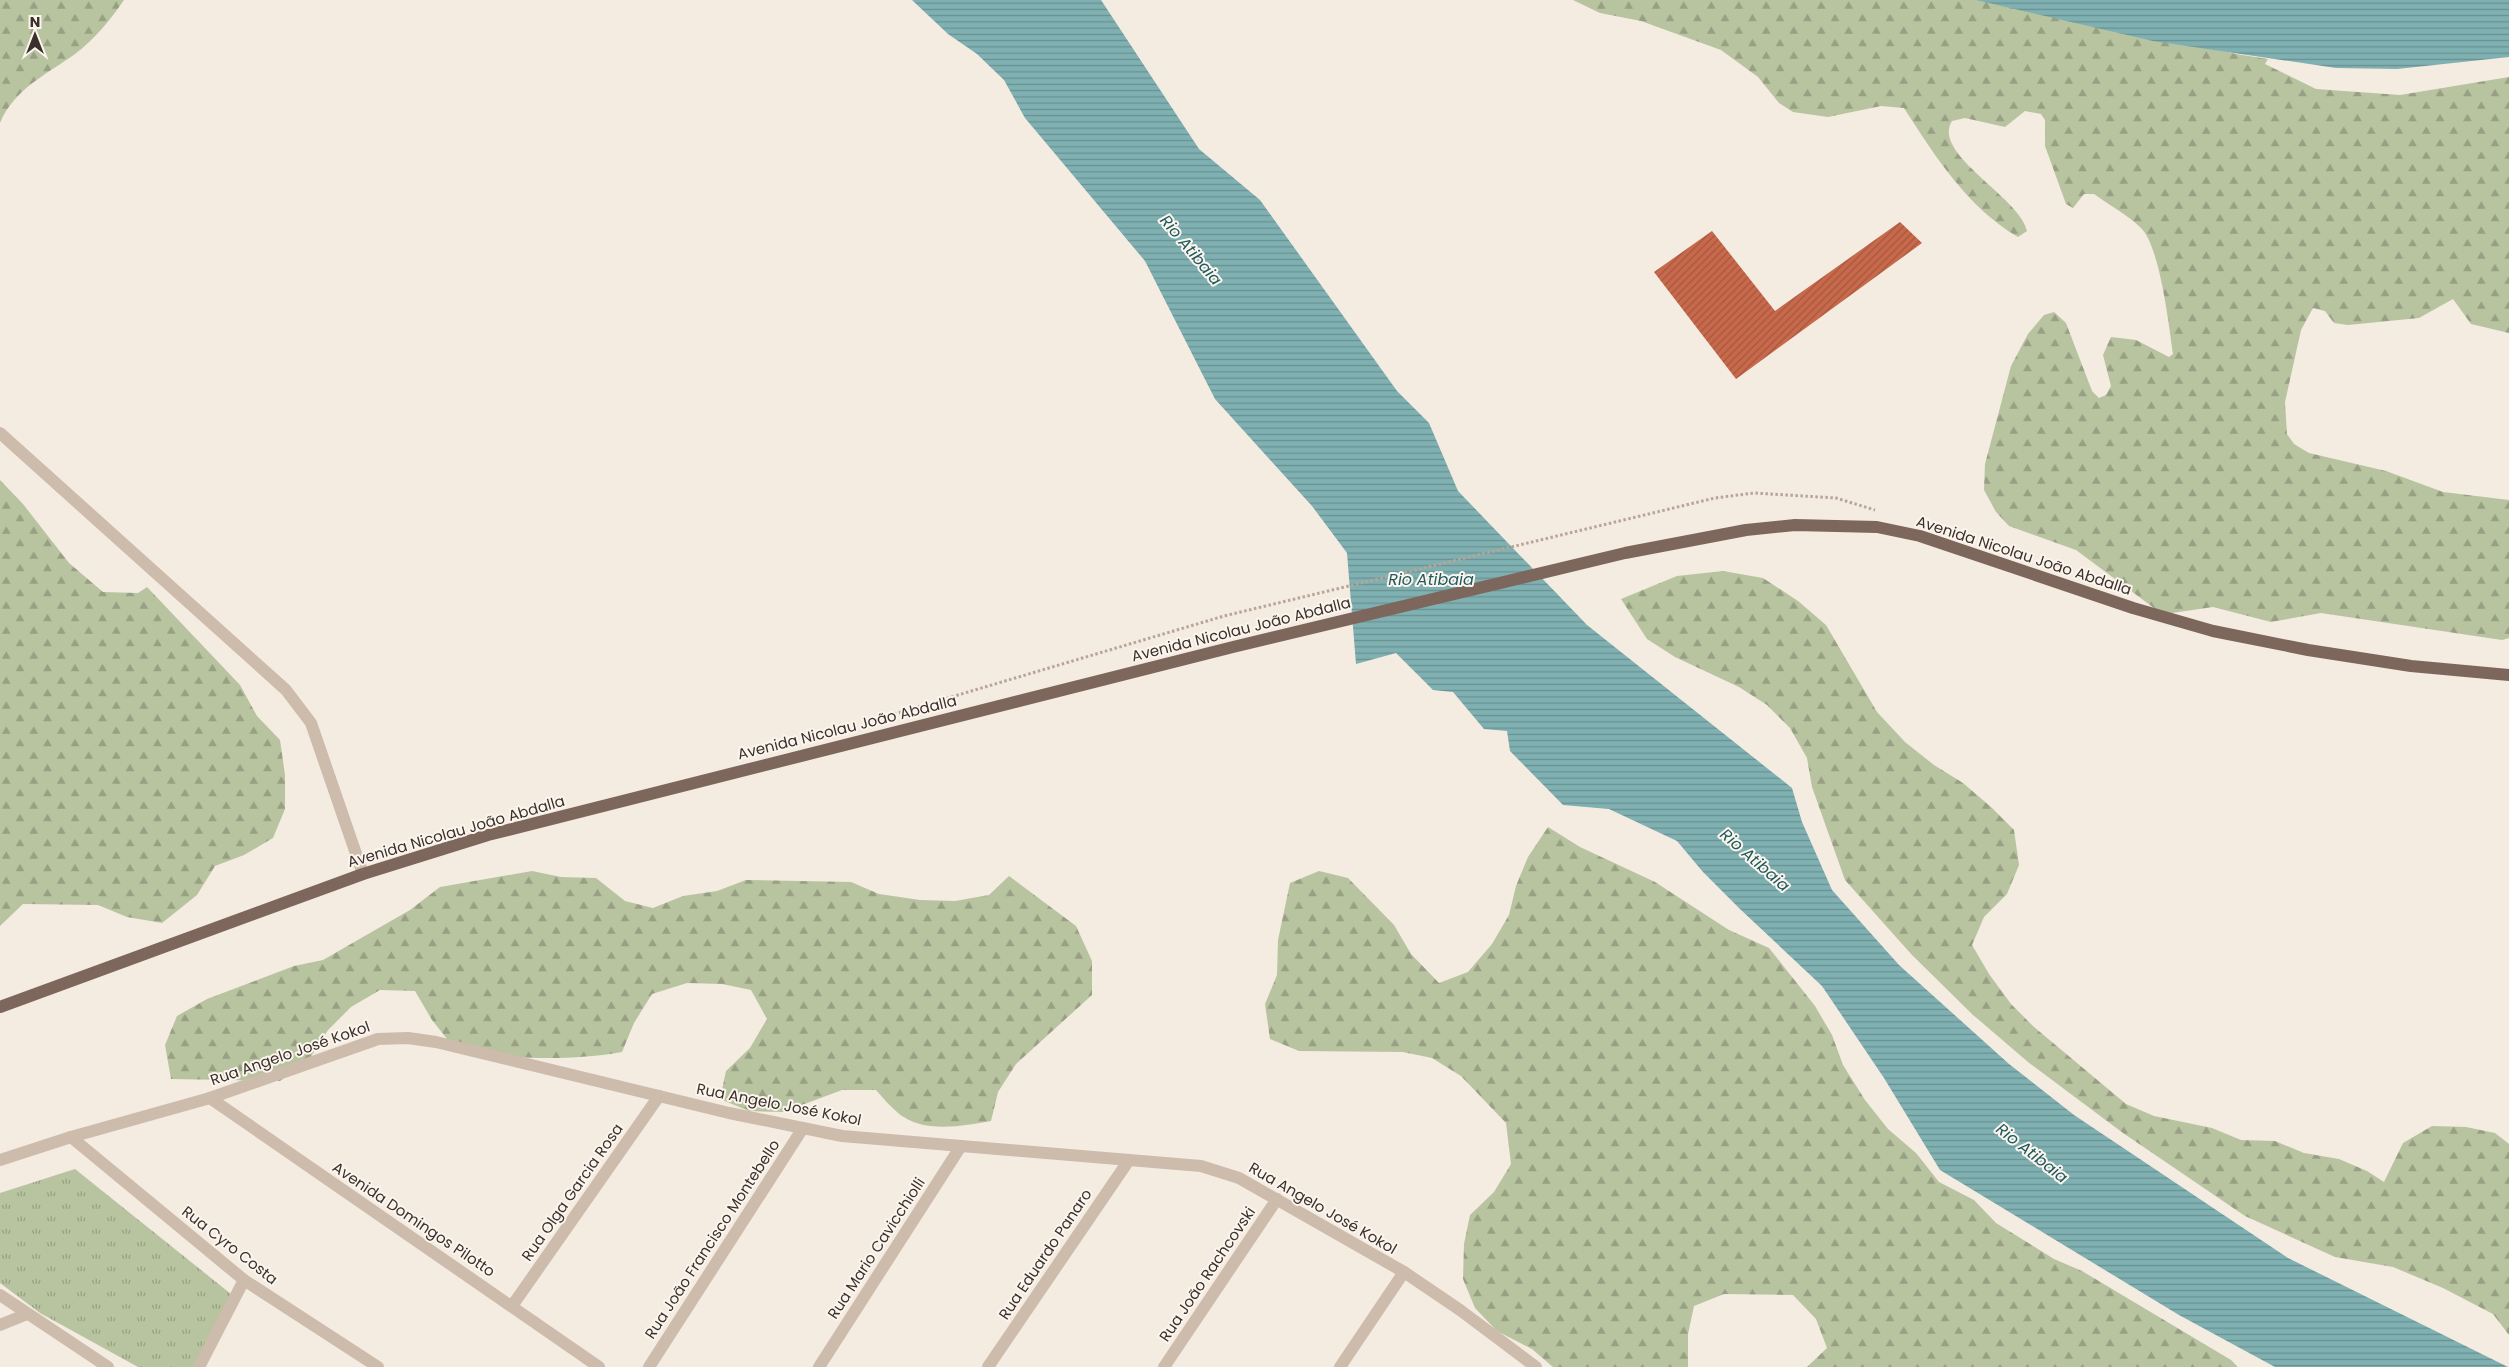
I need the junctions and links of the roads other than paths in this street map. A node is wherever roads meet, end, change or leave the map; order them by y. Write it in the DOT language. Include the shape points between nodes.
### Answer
graph roads {
  1 [pos="0,432"];
  2 [pos="2509,675"];
  3 [pos="364,874"];
  4 [pos="0,1007"];
  5 [pos="659,1096"];
  6 [pos="210,1098"];
  7 [pos="803,1128"];
  8 [pos="71,1137"];
  9 [pos="961,1146"];
  10 [pos="0,1160"];
  11 [pos="1129,1160"];
  12 [pos="1277,1200"];
  13 [pos="1404,1272"];
  14 [pos="244,1280"];
  15 [pos="0,1294"];
  16 [pos="512,1306"];
  17 [pos="27,1314"];
  18 [pos="0,1325"];
  19 [pos="1520,1362"];
  20 [pos="108,1367"];
  21 [pos="199,1367"];
  22 [pos="378,1367"];
  23 [pos="599,1367"];
  24 [pos="649,1367"];
  25 [pos="819,1367"];
  26 [pos="988,1367"];
  27 [pos="1164,1367"];
  28 [pos="1340,1367"];
  29 [pos="1536,1367"];
  1 -- 3 [label="street" via="286,690 311,723"];
  2 -- 3 [label="main road, Avenida Nicolau João Abdalla" via="2383,662 2213,631 2133,608 1920,536 1877,527 1795,525 1625,553 1234,647 488,835"];
  3 -- 4 [label="main road, Avenida Nicolau João Abdalla"];
  5 -- 6 [label="street, Rua Angelo José Kokol" via="408,1038 378,1039"];
  5 -- 7 [label="street, Rua Angelo José Kokol"];
  5 -- 16 [label="street, Rua Olga Garcia Rosa"];
  6 -- 8 [label="street, Rua Angelo José Kokol"];
  6 -- 16 [label="street, Avenida Domingos Pilotto"];
  7 -- 9 [label="street, Rua Angelo José Kokol" via="842,1136"];
  7 -- 24 [label="street, Rua João Francisco Montebello"];
  8 -- 10 [label="street, Rua Angelo José Kokol"];
  8 -- 14 [label="street, Rua Cyro Costa"];
  9 -- 11 [label="street, Rua Angelo José Kokol"];
  9 -- 25 [label="street, Rua Mario Cavicchiolli"];
  11 -- 12 [label="street, Rua Angelo José Kokol" via="1201,1166 1239,1178"];
  11 -- 26 [label="street, Rua Eduardo Panaro"];
  12 -- 13 [label="street, Rua Angelo José Kokol"];
  12 -- 27 [label="street, Rua João Rachcovski"];
  13 -- 19 [label="street, Rua Angelo José Kokol" via="1460,1310"];
  13 -- 28 [label="street"];
  14 -- 21 [label="street"];
  14 -- 22 [label="street, Rua Cyro Costa"];
  15 -- 17 [label="street"];
  16 -- 23 [label="street, Avenida Domingos Pilotto"];
  17 -- 18 [label="street"];
  17 -- 20 [label="street"];
  19 -- 29 [label="street, Rua Angelo José Kokol"];
}
